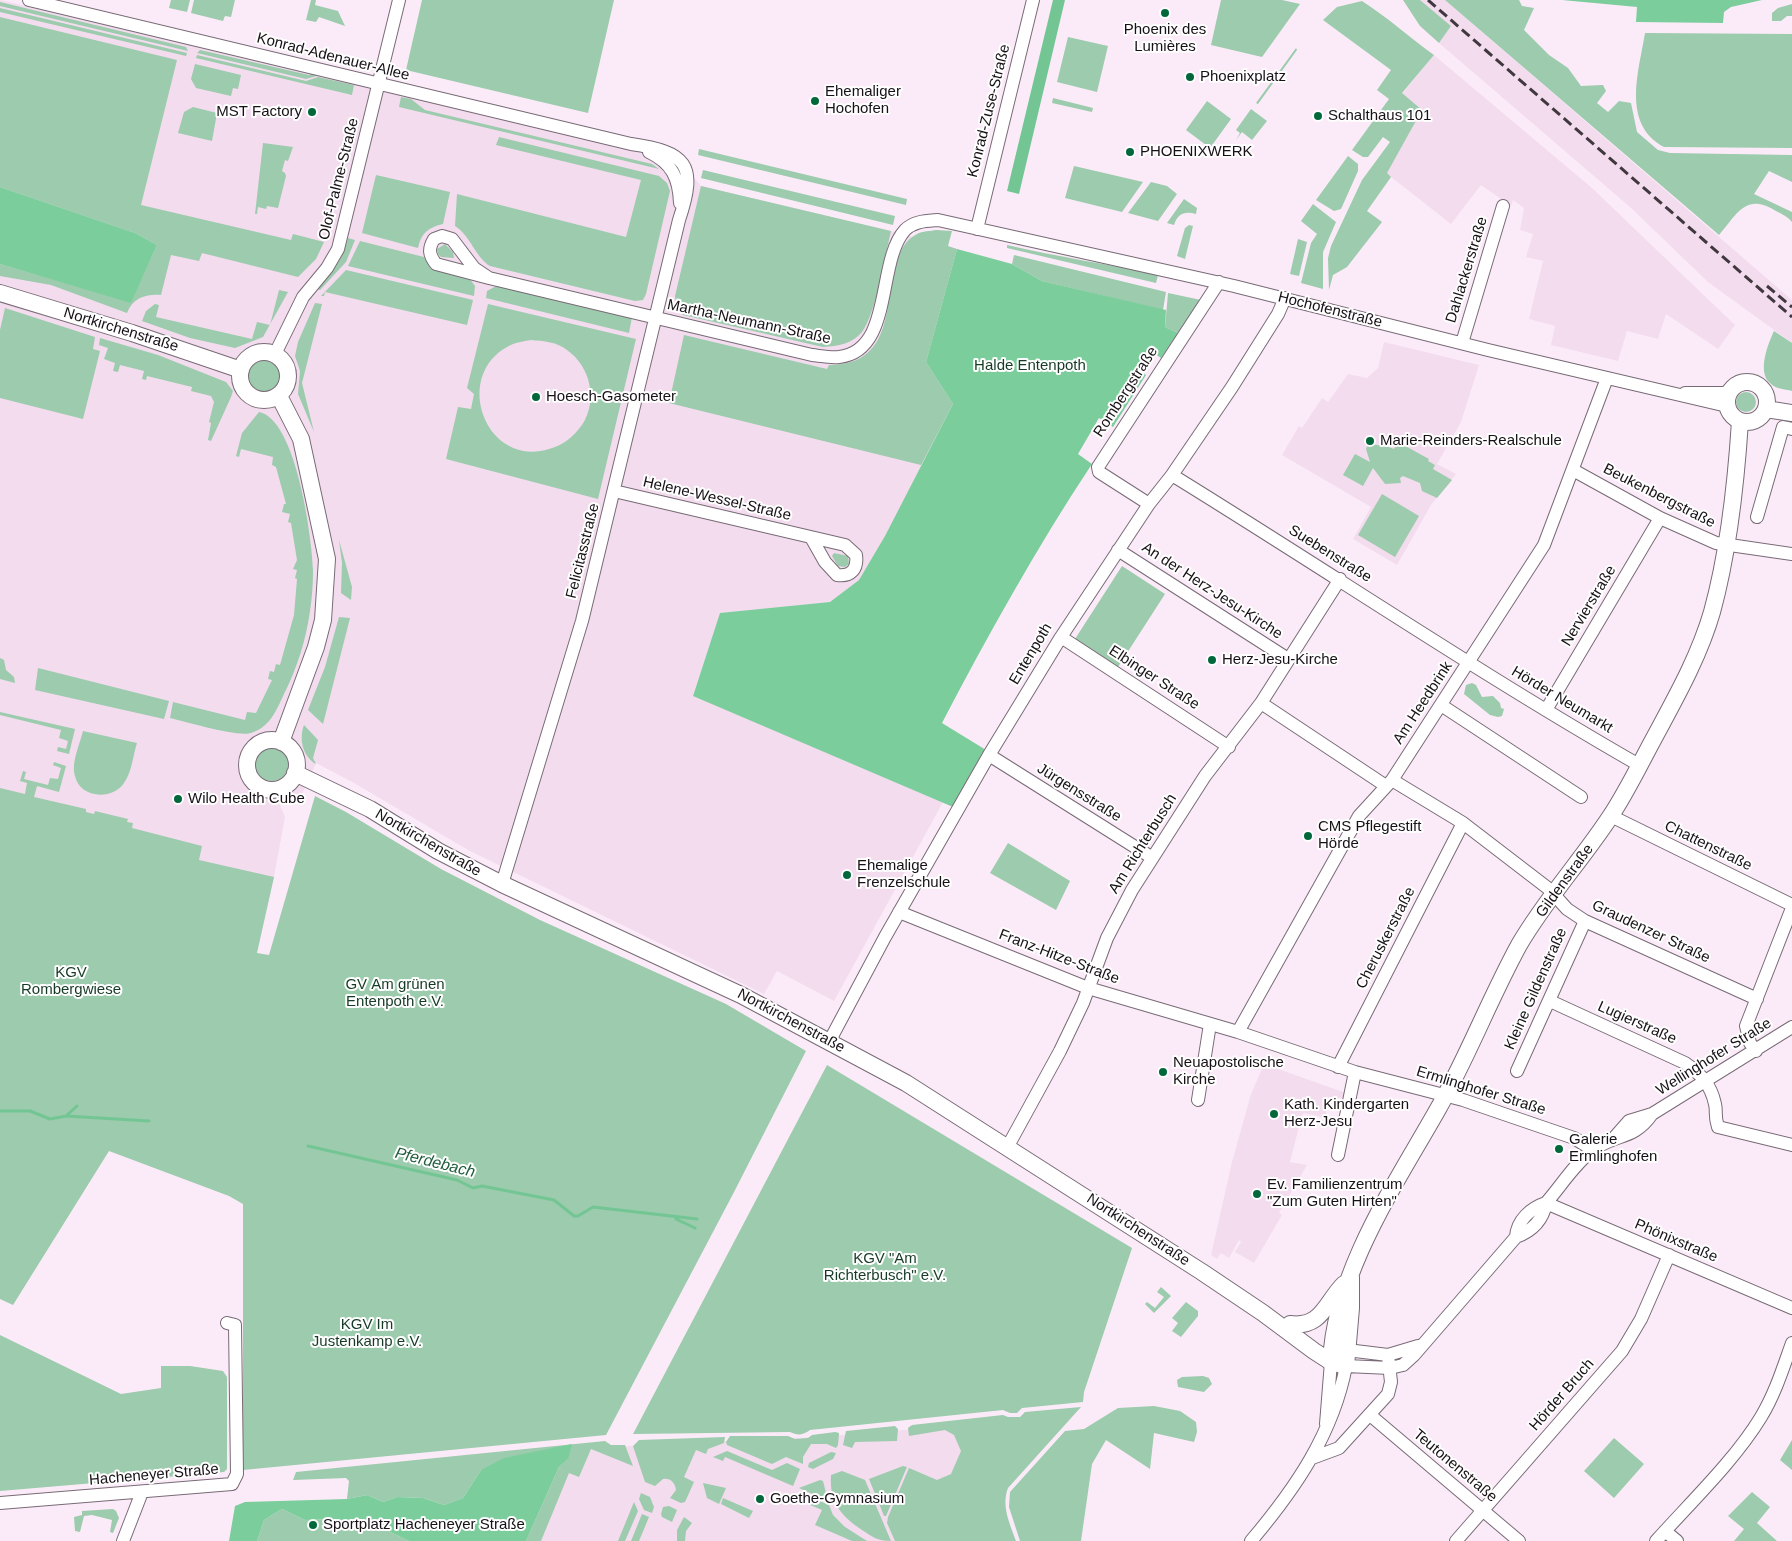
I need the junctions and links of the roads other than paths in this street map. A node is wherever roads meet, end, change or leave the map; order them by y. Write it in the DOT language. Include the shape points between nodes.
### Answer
graph roads {
  1 [pos="29,0"];
  2 [pos="399,0"];
  3 [pos="1033,0"];
  4 [pos="380,85"];
  5 [pos="631,144"];
  6 [pos="682,163"];
  7 [pos="677,179"];
  8 [pos="1503,206"];
  9 [pos="679,220"];
  10 [pos="977,229"];
  11 [pos="489,278"];
  12 [pos="1218,282"];
  13 [pos="0,293"];
  14 [pos="1285,298"];
  15 [pos="655,318"];
  16 [pos="1462,343"];
  17 [pos="275,354"];
  18 [pos="241,370"];
  19 [pos="1607,378"];
  20 [pos="279,396"];
  21 [pos="1728,399"];
  22 [pos="1792,402"];
  23 [pos="1767,403"];
  24 [pos="1792,413"];
  25 [pos="1746,421"];
  26 [pos="1792,430"];
  27 [pos="1573,470"];
  28 [pos="1172,475"];
  29 [pos="614,491"];
  30 [pos="1149,504"];
  31 [pos="1757,517"];
  32 [pos="1660,518"];
  33 [pos="812,539"];
  34 [pos="1725,545"];
  35 [pos="1118,550"];
  36 [pos="1792,554"];
  37 [pos="1340,579"];
  38 [pos="1061,637"];
  39 [pos="1288,659"];
  40 [pos="1468,663"];
  41 [pos="1261,704"];
  42 [pos="1441,705"];
  43 [pos="1546,710"];
  44 [pos="281,742"];
  45 [pos="1229,747"];
  46 [pos="989,755"];
  47 [pos="1639,765"];
  48 [pos="295,773"];
  49 [pos="1389,783"];
  50 [pos="1581,797"];
  51 [pos="1611,816"];
  52 [pos="1463,823"];
  53 [pos="1151,857"];
  54 [pos="502,884"];
  55 [pos="1555,894"];
  56 [pos="1792,906"];
  57 [pos="899,912"];
  58 [pos="1585,921"];
  59 [pos="1088,988"];
  60 [pos="1757,998"];
  61 [pos="1550,1001"];
  62 [pos="1210,1024"];
  63 [pos="1792,1027"];
  64 [pos="1238,1032"];
  65 [pos="829,1042"];
  66 [pos="1756,1051"];
  67 [pos="1338,1067"];
  68 [pos="1517,1071"];
  69 [pos="1355,1072"];
  70 [pos="1706,1081"];
  71 [pos="1446,1094"];
  72 [pos="1198,1100"];
  73 [pos="1792,1145"];
  74 [pos="1008,1146"];
  75 [pos="1593,1150"];
  76 [pos="1338,1155"];
  77 [pos="1546,1203"];
  78 [pos="1669,1255"];
  79 [pos="1351,1277"];
  80 [pos="1792,1308"];
  81 [pos="1263,1313"];
  82 [pos="227,1323"];
  83 [pos="1290,1324"];
  84 [pos="1792,1343"];
  85 [pos="1339,1356"];
  86 [pos="1389,1362"];
  87 [pos="1370,1415"];
  88 [pos="1312,1458"];
  89 [pos="142,1492"];
  90 [pos="0,1504"];
  91 [pos="1482,1511"];
  92 [pos="1665,1531"];
  93 [pos="123,1541"];
  94 [pos="1251,1541"];
  95 [pos="1456,1541"];
  96 [pos="1518,1541"];
  97 [pos="1656,1541"];
  98 [pos="1677,1541"];
  1 -- 4 [label="street, Konrad-Adenauer-Allee"];
  2 -- 4 [label="street, Olof-Palme-Straße"];
  3 -- 10 [label="street, Konrad-Zuse-Straße"];
  4 -- 5 [label="street, Konrad-Adenauer-Allee"];
  4 -- 17 [label="street, Olof-Palme-Straße" via="338,249 327,268 302,297"];
  5 -- 6 [label="street, Konrad-Adenauer-Allee" via="672,152"];
  5 -- 7 [label="street, Konrad-Adenauer-Allee" via="662,158"];
  6 -- 9 [label="street, Felicitasstraße" via="688,189"];
  7 -- 9 [label="street, Felicitasstraße"];
  8 -- 16 [label="street, Dahlackerstraße"];
  9 -- 15 [label="street, Felicitasstraße"];
  10 -- 12 [label="street, Hochofenstraße"];
  10 -- 15 [label="street, Martha-Neumann-Straße" via="938,220 922,221 905,230 895,249 874,330 860,349 840,357 812,355"];
  11 -- 15 [label="street, Martha-Neumann-Straße"];
  12 -- 14 [label="street, Hochofenstraße"];
  12 -- 30 [label="street, Rombergstraße" via="1098,467 1099,472"];
  13 -- 18 [label="main road, Nortkirchenstraße"];
  14 -- 16 [label="street, Hochofenstraße"];
  14 -- 28 [label="street, Entenpoth" via="1232,387"];
  15 -- 29 [label="street, Felicitasstraße"];
  16 -- 19 [label="street, Hochofenstraße"];
  17 -- 18 [label="main road" via="254,354"];
  17 -- 20 [label="main road" via="288,370 288,385"];
  18 -- 20 [label="main road" via="241,385 250,396 265,401"];
  19 -- 21 [label="street, Hochofenstraße" via="1682,394"];
  19 -- 27 [label="street, Am Heedbrink"];
  20 -- 44 [label="main road" via="301,439 327,559 323,620"];
  21 -- 23 [label="main road" via="1738,383 1750,381 1761,386"];
  21 -- 25 [label="main road" via="1733,416"];
  22 -- 23 [label="main road"];
  23 -- 24 [label="main road"];
  23 -- 25 [label="main road" via="1762,416"];
  25 -- 34 [label="main road, Gildenstraße" via="1746,456 1738,471"];
  26 -- 31 [label="street" via="1783,427"];
  27 -- 32 [label="street, Beukenbergstraße"];
  27 -- 40 [label="street, Am Heedbrink" via="1544,545"];
  28 -- 30 [label="street, Entenpoth"];
  28 -- 37 [label="street, Suebenstraße"];
  29 -- 33 [label="street, Helene-Wessel-Straße"];
  29 -- 54 [label="street, Felicitasstraße" via="582,621"];
  30 -- 35 [label="street, Entenpoth"];
  32 -- 34 [label="street, Beukenbergstraße"];
  32 -- 43 [label="street, Nervierstraße"];
  34 -- 36 [label="street, Beukenbergstraße"];
  34 -- 47 [label="main road, Gildenstraße" via="1712,612 1694,659"];
  35 -- 38 [label="street, Entenpoth"];
  35 -- 39 [label="street, An der Herz-Jesu-Kirche"];
  37 -- 39 [label="street, Am Richterbusch"];
  37 -- 40 [label="street, Suebenstraße"];
  38 -- 45 [label="street, Elbinger Straße"];
  38 -- 46 [label="street, Entenpoth"];
  39 -- 41 [label="street, Am Richterbusch"];
  40 -- 42 [label="street, Am Heedbrink"];
  40 -- 43 [label="street, Hörder Neumarkt"];
  41 -- 45 [label="street, Am Richterbusch"];
  41 -- 49 [label="street, Graudenzer Straße"];
  42 -- 49 [label="street, Am Heedbrink"];
  42 -- 50 [label="street"];
  43 -- 47 [label="street, Hörder Neumarkt"];
  44 -- 48 [label="main road" via="295,756"];
  44 -- 48 [label="main road" via="267,740 255,746 247,763 249,776 270,790 283,787"];
  45 -- 53 [label="street, Am Richterbusch" via="1205,776"];
  46 -- 53 [label="street, Jürgensstraße"];
  46 -- 57 [label="street, Entenpoth"];
  47 -- 51 [label="main road, Gildenstraße"];
  48 -- 54 [label="main road, Nortkirchenstraße" via="370,809 438,851"];
  49 -- 52 [label="street, Graudenzer Straße"];
  49 -- 64 [label="street, Am Heedbrink" via="1360,816"];
  51 -- 55 [label="main road, Gildenstraße"];
  51 -- 56 [label="street, Chattenstraße"];
  52 -- 55 [label="street, Graudenzer Straße"];
  52 -- 67 [label="street, Cheruskerstraße"];
  53 -- 59 [label="street, Am Richterbusch" via="1108,938"];
  54 -- 65 [label="main road, Nortkirchenstraße" via="714,982"];
  55 -- 58 [label="street, Graudenzer Straße" via="1567,909"];
  55 -- 71 [label="main road, Gildenstraße" via="1520,944"];
  56 -- 60 [label="street"];
  57 -- 59 [label="street, Franz-Hitze-Straße"];
  57 -- 65 [label="street, Entenpoth"];
  58 -- 60 [label="street, Graudenzer Straße"];
  58 -- 61 [label="street, Kleine Gildenstraße"];
  59 -- 62 [label="street, Franz-Hitze-Straße"];
  59 -- 74 [label="street, Am Richterbusch" via="1060,1051"];
  60 -- 66 [label="street" via="1746,1026"];
  61 -- 68 [label="street, Kleine Gildenstraße"];
  61 -- 70 [label="street, Lugierstraße" via="1686,1063"];
  62 -- 64 [label="street, Franz-Hitze-Straße"];
  62 -- 72 [label="street"];
  63 -- 66 [label="street, Wellinghofer Straße"];
  64 -- 67 [label="street, Ermlinghofer Straße"];
  65 -- 74 [label="main road, Nortkirchenstraße" via="906,1083"];
  66 -- 70 [label="street, Wellinghofer Straße"];
  67 -- 69 [label="street, Ermlinghofer Straße"];
  69 -- 71 [label="street, Ermlinghofer Straße"];
  69 -- 76 [label="street"];
  70 -- 73 [label="street" via="1716,1106 1714,1115 1718,1127"];
  70 -- 75 [label="street, Wellinghofer Straße" via="1652,1114 1635,1132 1614,1138"];
  71 -- 75 [label="street, Ermlinghofer Straße" via="1574,1138"];
  71 -- 79 [label="main road, Gildenstraße" via="1386,1200"];
  74 -- 81 [label="main road, Nortkirchenstraße"];
  75 -- 77 [label="street, Wellinghofer Straße"];
  77 -- 78 [label="street, Phönixstraße"];
  77 -- 86 [label="street, Wellinghofer Straße" via="1521,1220 1516,1237 1423,1344"];
  78 -- 80 [label="street, Phönixstraße"];
  78 -- 91 [label="street, Hörder Bruch" via="1641,1319 1622,1351"];
  79 -- 83 [label="main road, Gildenstraße" via="1314,1321"];
  79 -- 85 [label="main road, Gildenstraße" via="1351,1308"];
  81 -- 83 [label="main road, Nortkirchenstraße"];
  81 -- 85 [label="main road, Nortkirchenstraße"];
  82 -- 89 [label="street, Hacheneyer Straße" via="235,1325 236,1474 232,1484"];
  83 -- 85 [label="main road, Nortkirchenstraße"];
  84 -- 92 [label="street" via="1777,1386 1760,1418 1740,1446"];
  85 -- 86 [label="street, Wellinghofer Straße"];
  85 -- 88 [label="street" via="1326,1428"];
  86 -- 87 [label="street" via="1391,1382 1388,1394"];
  87 -- 88 [label="street" via="1339,1448"];
  87 -- 91 [label="street, Teutonenstraße"];
  88 -- 94 [label="street" via="1284,1501"];
  89 -- 90 [label="street, Hacheneyer Straße"];
  89 -- 93 [label="street"];
  91 -- 95 [label="street, Hörder Bruch"];
  91 -- 96 [label="street, Teutonenstraße"];
  92 -- 97 [label="street"];
  92 -- 98 [label="street"];
}
